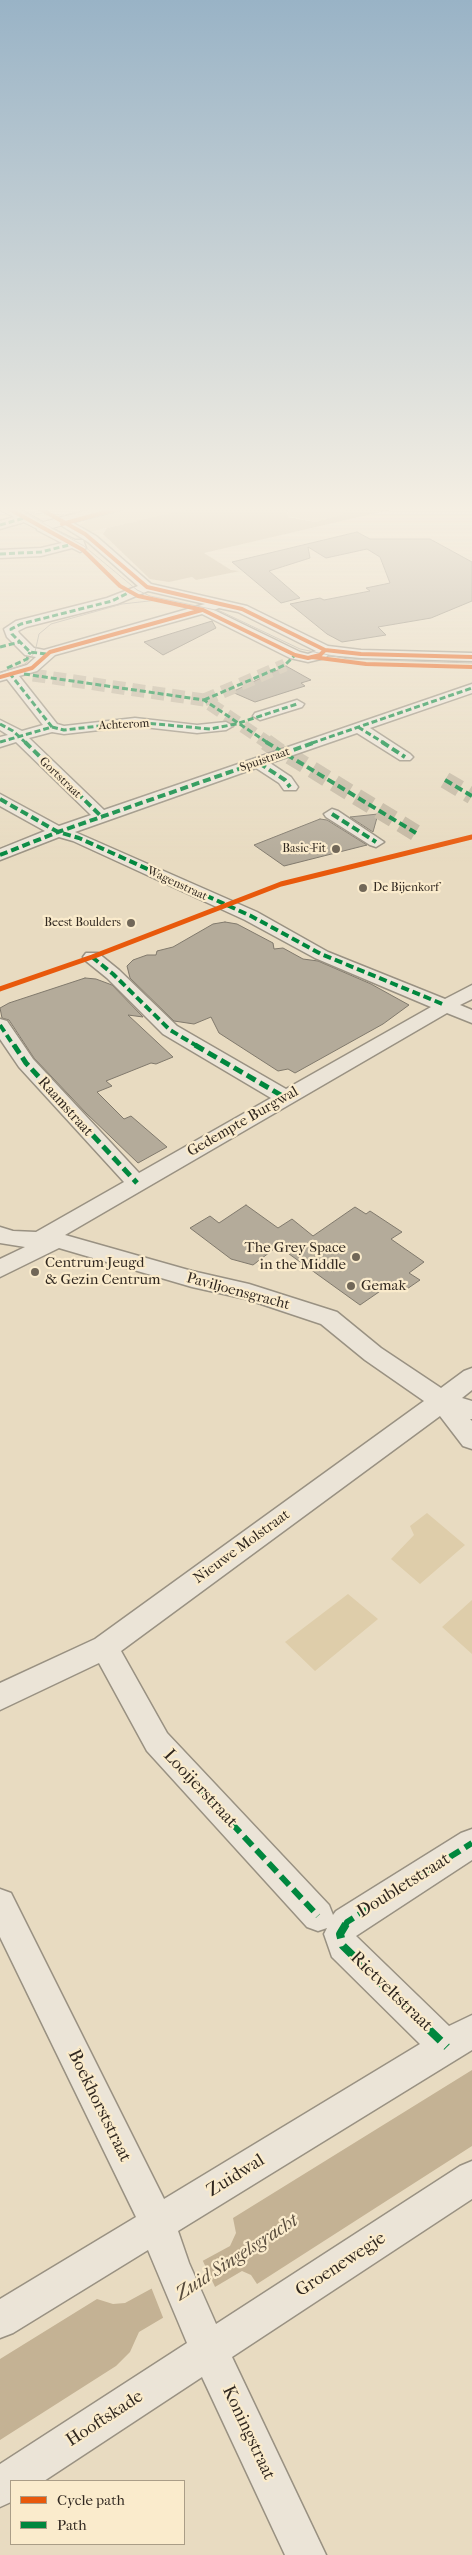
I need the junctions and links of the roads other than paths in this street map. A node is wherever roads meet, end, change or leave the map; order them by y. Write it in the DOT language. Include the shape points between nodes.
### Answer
graph roads {
  1 [pos="17,625"];
  2 [pos="149,625"];
  3 [pos="236,625"];
  4 [pos="277,625"];
  5 [pos="0,647"];
  6 [pos="25,647"];
  7 [pos="325,650"];
  8 [pos="46,654"];
  9 [pos="312,657"];
  10 [pos="472,657"];
  11 [pos="472,667"];
  12 [pos="7,674"];
  13 [pos="33,675"];
  14 [pos="472,688"];
  15 [pos="297,704"];
  16 [pos="260,716"];
  17 [pos="0,724"];
  18 [pos="234,724"];
  19 [pos="52,727"];
  20 [pos="358,727"];
  21 [pos="19,737"];
  22 [pos="0,742"];
  23 [pos="405,756"];
  24 [pos="259,762"];
  25 [pos="290,787"];
  26 [pos="0,799"];
  27 [pos="332,814"];
  28 [pos="102,818"];
  29 [pos="50,835"];
  30 [pos="376,842"];
  31 [pos="0,855"];
  32 [pos="92,957"];
  33 [pos="472,991"];
  34 [pos="445,1005"];
  35 [pos="472,1017"];
  36 [pos="0,1025"];
  37 [pos="286,1098"];
  38 [pos="137,1183"];
  39 [pos="0,1235"];
  40 [pos="49,1240"];
  41 [pos="0,1269"];
  42 [pos="472,1377"];
  43 [pos="442,1401"];
  44 [pos="472,1410"];
  45 [pos="472,1439"];
  46 [pos="105,1647"];
  47 [pos="0,1697"];
  48 [pos="472,1843"];
  49 [pos="0,1904"];
  50 [pos="329,1925"];
  51 [pos="459,2039"];
  52 [pos="472,2178"];
  53 [pos="158,2224"];
  54 [pos="193,2311"];
  55 [pos="0,2320"];
  56 [pos="209,2351"];
  57 [pos="11,2480"];
  58 [pos="306,2555"];
  1 -- 6 [label="street" via="11,632"];
  2 -- 8 [label="street"];
  3 -- 9 [label="street" via="290,660"];
  4 -- 7 [label="street"];
  5 -- 6 [label="street"];
  6 -- 8 [label="street"];
  6 -- 12 [label="street" via="27,658"];
  7 -- 9 [label="street"];
  7 -- 10 [label="street"];
  8 -- 12 [label="street" via="32,668"];
  9 -- 11 [label="street" via="366,664"];
  12 -- 13 [label="street"];
  12 -- 19 [label="street"];
  14 -- 20 [label="street, Spuistraat"];
  15 -- 16 [label="street"];
  17 -- 21 [label="street"];
  18 -- 19 [label="street, Achterom" via="197,729 135,722 64,730"];
  19 -- 21 [label="street"];
  20 -- 23 [label="street"];
  20 -- 24 [label="street, Spuistraat"];
  21 -- 22 [label="street"];
  21 -- 28 [label="street, Gortstraat"];
  24 -- 25 [label="street"];
  24 -- 28 [label="street, Spuistraat"];
  26 -- 29 [label="street, Wagenstraat"];
  27 -- 30 [label="street"];
  28 -- 29 [label="street, Spuistraat"];
  29 -- 31 [label="street, Spuistraat"];
  29 -- 34 [label="street, Wagenstraat" via="79,838 251,916 324,955"];
  32 -- 37 [label="street" via="170,1030"];
  33 -- 34 [label="street, Gedempte Burgwal"];
  34 -- 35 [label="street, Wagenstraat"];
  34 -- 37 [label="street, Gedempte Burgwal"];
  36 -- 38 [label="street, Raamstraat" via="26,1062"];
  37 -- 38 [label="street, Gedempte Burgwal"];
  38 -- 40 [label="street, Gedempte Burgwal"];
  39 -- 40 [label="street" via="11,1239"];
  40 -- 41 [label="street, Gedempte Burgwal"];
  40 -- 43 [label="street, Paviljoensgracht" via="249,1292 329,1318 373,1354"];
  42 -- 43 [label="street, Nieuwe Molstraat"];
  43 -- 44 [label="street, Paviljoensgracht"];
  43 -- 45 [label="street, Paviljoensgracht"];
  43 -- 46 [label="street, Nieuwe Molstraat"];
  46 -- 47 [label="street, Nieuwe Molstraat"];
  46 -- 50 [label="street, Looijerstraat" via="157,1742"];
  48 -- 50 [label="street, Doubletstraat" via="347,1922"];
  49 -- 53 [label="street, Boekhorststraat"];
  50 -- 51 [label="street, Rietveltstraat" via="343,1946"];
  51 -- 53 [label="street, Zuidwal"];
  52 -- 56 [label="street, Groenewegje"];
  53 -- 54 [label="street, Boekhorststraat" via="172,2267"];
  53 -- 55 [label="street, Zuidwal"];
  54 -- 56 [label="street, Koningstraat"];
  56 -- 57 [label="street, Hooftskade"];
  56 -- 58 [label="street, Koningstraat"];
}
